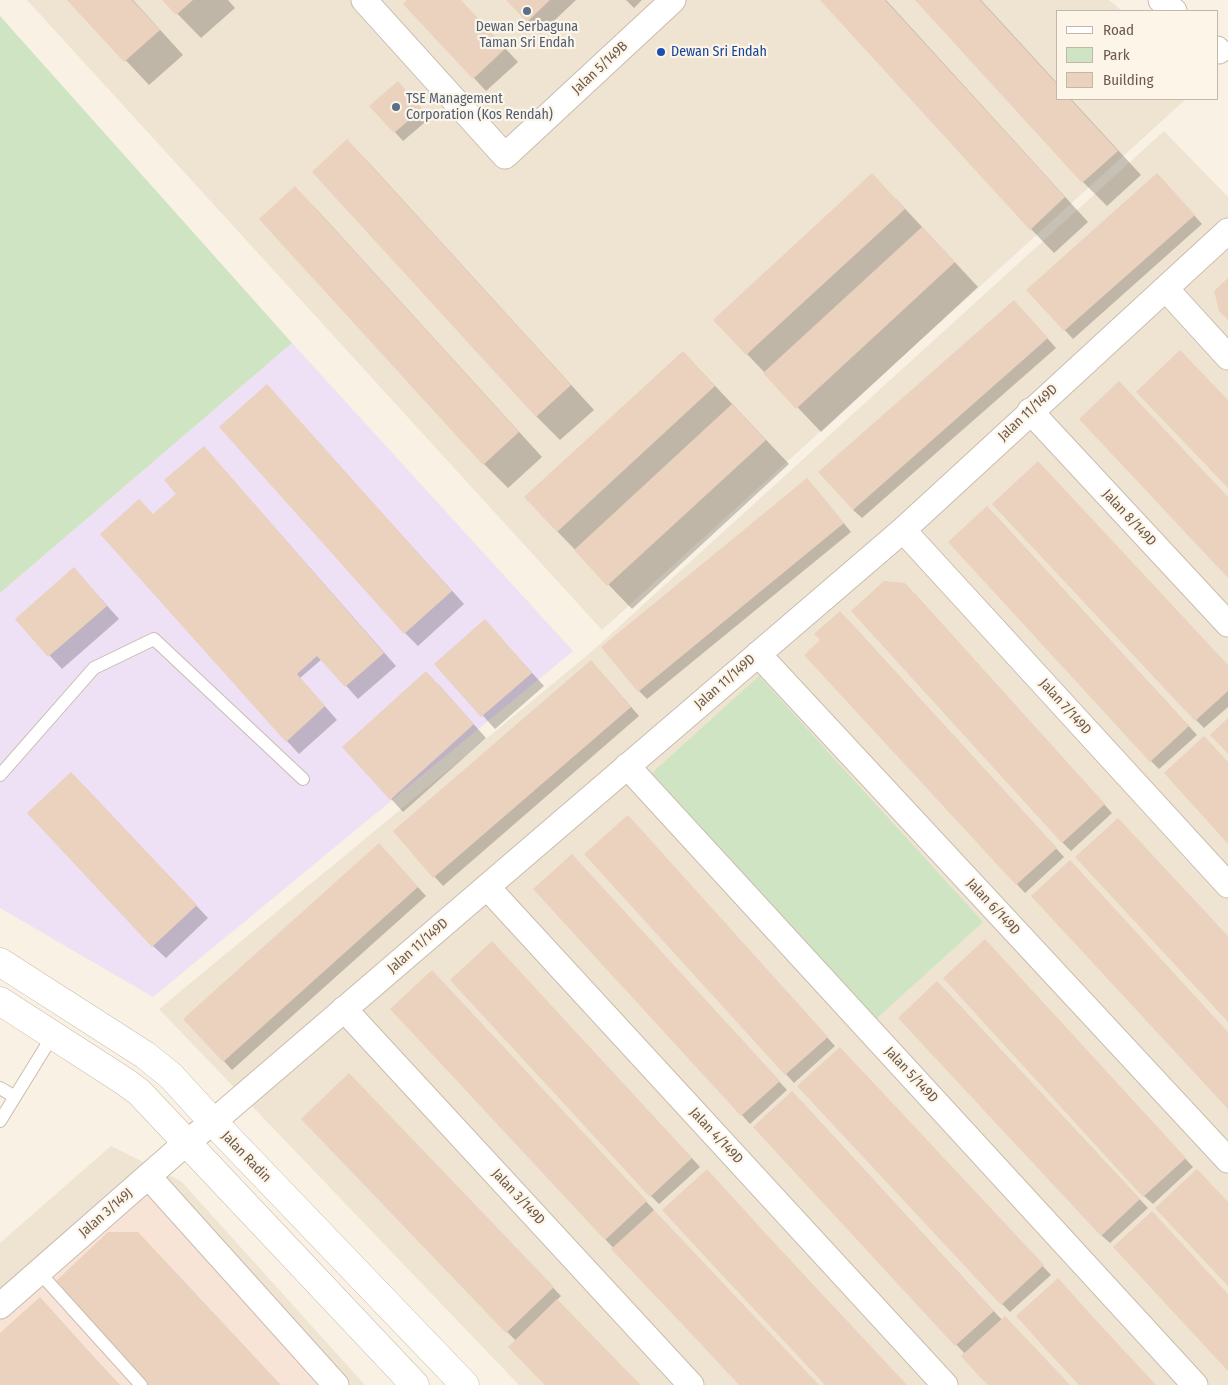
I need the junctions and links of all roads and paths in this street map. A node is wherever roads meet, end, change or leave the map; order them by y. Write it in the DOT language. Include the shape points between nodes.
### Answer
graph roads {
  1 [pos="364,0"];
  2 [pos="673,0"];
  3 [pos="1161,0"];
  4 [pos="1173,10"];
  5 [pos="1228,231"];
  6 [pos="1166,288"];
  7 [pos="1228,357"];
  8 [pos="1030,411"];
  9 [pos="903,530"];
  10 [pos="1228,624"];
  11 [pos="758,654"];
  12 [pos="627,766"];
  13 [pos="0,775"];
  14 [pos="303,779"];
  15 [pos="1228,885"];
  16 [pos="487,887"];
  17 [pos="0,962"];
  18 [pos="0,1001"];
  19 [pos="344,1009"];
  20 [pos="53,1035"];
  21 [pos="0,1088"];
  22 [pos="15,1097"];
  23 [pos="0,1122"];
  24 [pos="213,1122"];
  25 [pos="186,1143"];
  26 [pos="1228,1160"];
  27 [pos="148,1176"];
  28 [pos="39,1272"];
  29 [pos="0,1306"];
  30 [pos="142,1385"];
  31 [pos="336,1385"];
  32 [pos="415,1385"];
  33 [pos="465,1385"];
  34 [pos="691,1385"];
  35 [pos="946,1385"];
  36 [pos="1195,1385"];
  1 -- 2 [label="street, Jalan 5/149B" via="506,156"];
  3 -- 4 [label="street"];
  5 -- 6 [label="street, Jalan 11/149D"];
  6 -- 7 [label="street"];
  6 -- 8 [label="street, Jalan 11/149D"];
  8 -- 9 [label="street, Jalan 11/149D"];
  8 -- 10 [label="street, Jalan 8/149D"];
  9 -- 11 [label="street, Jalan 11/149D"];
  9 -- 15 [label="street, Jalan 7/149D"];
  11 -- 12 [label="street, Jalan 11/149D"];
  11 -- 26 [label="street, Jalan 6/149D"];
  12 -- 16 [label="street, Jalan 11/149D"];
  12 -- 36 [label="street, Jalan 5/149D"];
  13 -- 14 [label="lane" via="94,668 154,639"];
  16 -- 19 [label="street, Jalan 11/149D"];
  16 -- 35 [label="street, Jalan 4/149D"];
  17 -- 24 [label="street, Jalan Radin" via="158,1065"];
  18 -- 20 [label="street"];
  19 -- 24 [label="street, Jalan 11/149D"];
  19 -- 34 [label="street, Jalan 3/149D"];
  20 -- 22 [label="lane"];
  20 -- 25 [label="street" via="139,1092"];
  21 -- 22 [label="lane"];
  22 -- 23 [label="lane"];
  24 -- 25 [label="street, Jalan 3/149J"];
  24 -- 33 [label="street, Jalan Radin"];
  25 -- 27 [label="street, Jalan 3/149J"];
  25 -- 32 [label="street"];
  27 -- 28 [label="street, Jalan 3/149J"];
  27 -- 31 [label="street"];
  28 -- 29 [label="street, Jalan 3/149J"];
  28 -- 30 [label="lane"];
}
